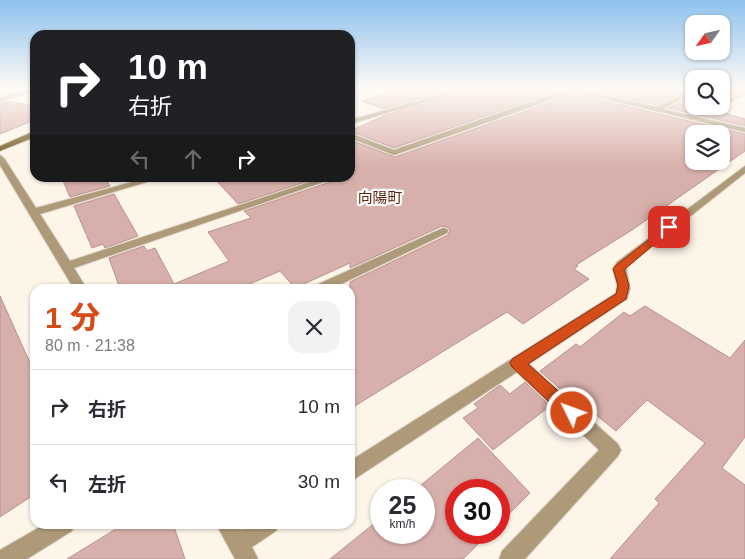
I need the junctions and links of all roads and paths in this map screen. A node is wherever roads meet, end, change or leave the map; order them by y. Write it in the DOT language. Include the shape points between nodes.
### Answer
graph roads {
  1 [pos="374,115"];
  2 [pos="499,115"];
  3 [pos="683,115"];
  4 [pos="355,121"];
  5 [pos="745,130"];
  6 [pos="30,136"];
  7 [pos="355,137"];
  8 [pos="0,149"];
  9 [pos="0,158"];
  10 [pos="745,169"];
  11 [pos="142,182"];
  12 [pos="318,182"];
  13 [pos="34,212"];
  14 [pos="443,231"];
  15 [pos="68,266"];
  16 [pos="78,284"];
  17 [pos="330,284"];
  18 [pos="517,363"];
  19 [pos="355,469"];
  20 [pos="57,529"];
  21 [pos="229,529"];
  22 [pos="264,529"];
  23 [pos="242,552"];
  24 [pos="6,559"];
  25 [pos="510,559"];
  1 -- 4 [label="street"];
  2 -- 7 [label="street" via="394,153"];
  3 -- 5 [label="street"];
  6 -- 8 [label="main road"];
  9 -- 13 [label="street"];
  10 -- 18 [label="street" via="621,265 618,269 623,285 622,296"];
  11 -- 13 [label="street"];
  12 -- 15 [label="street"];
  13 -- 15 [label="street"];
  14 -- 17 [label="street"];
  15 -- 16 [label="street"];
  18 -- 19 [label="street"];
  18 -- 25 [label="street" via="612,450"];
  20 -- 24 [label="street"];
  21 -- 23 [label="street"];
  22 -- 23 [label="street"];
}
